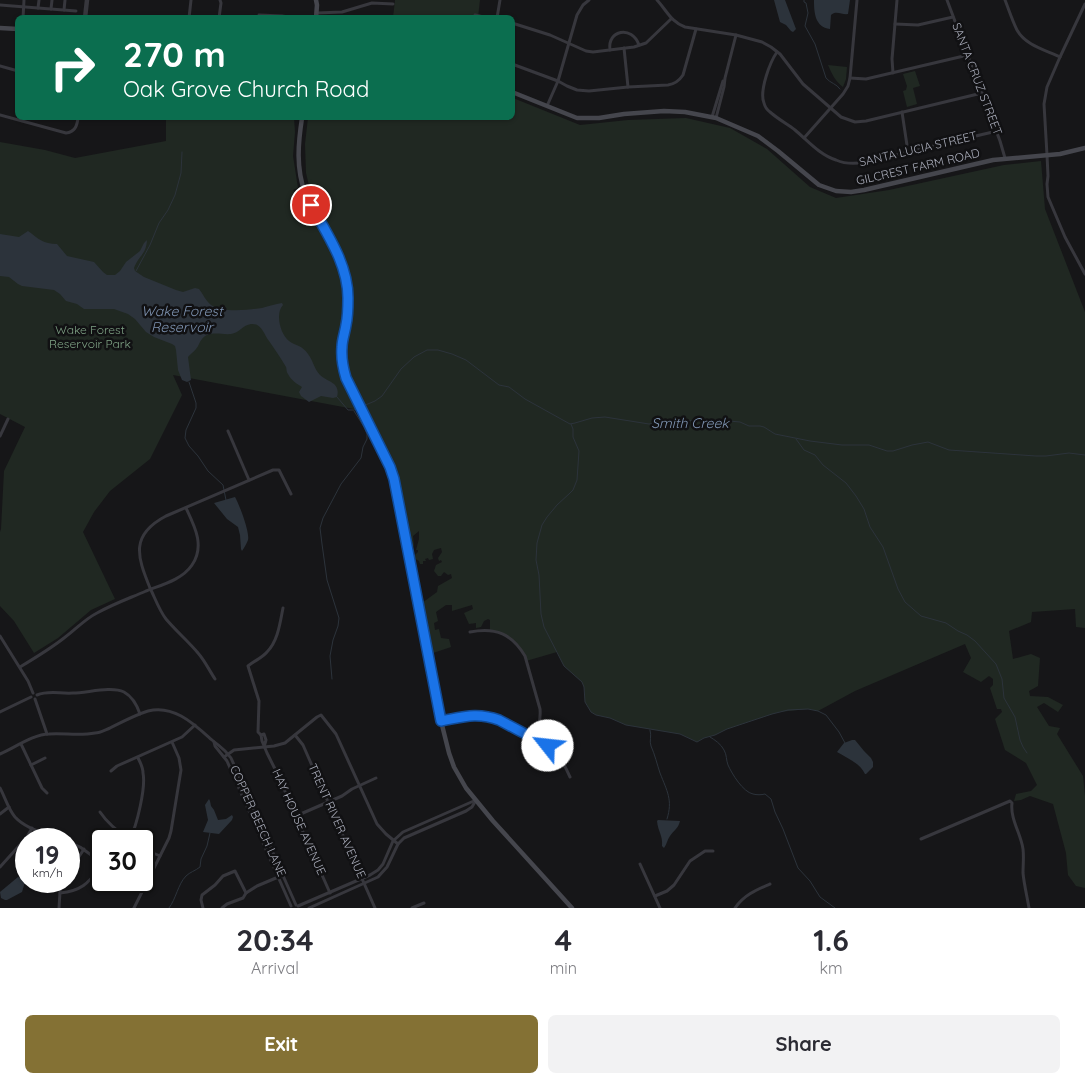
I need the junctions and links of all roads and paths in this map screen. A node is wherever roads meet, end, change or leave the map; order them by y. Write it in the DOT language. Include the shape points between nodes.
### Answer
graph roads {
  1 [pos="11,0"];
  2 [pos="24,0"];
  3 [pos="38,0"];
  4 [pos="52,0"];
  5 [pos="65,0"];
  6 [pos="87,0"];
  7 [pos="191,0"];
  8 [pos="220,0"];
  9 [pos="316,0"];
  10 [pos="500,0"];
  11 [pos="589,0"];
  12 [pos="657,0"];
  13 [pos="857,0"];
  14 [pos="897,0"];
  15 [pos="947,0"];
  16 [pos="1005,0"];
  17 [pos="394,4"];
  18 [pos="1085,4"];
  19 [pos="0,5"];
  20 [pos="10,6"];
  21 [pos="24,7"];
  22 [pos="38,8"];
  23 [pos="51,9"];
  24 [pos="64,10"];
  25 [pos="76,11"];
  26 [pos="23,15"];
  27 [pos="85,15"];
  28 [pos="189,15"];
  29 [pos="219,15"];
  30 [pos="316,15"];
  31 [pos="498,15"];
  32 [pos="953,16"];
  33 [pos="672,19"];
  34 [pos="515,24"];
  35 [pos="895,24"];
  36 [pos="0,28"];
  37 [pos="15,29"];
  38 [pos="696,29"];
  39 [pos="736,35"];
  40 [pos="569,43"];
  41 [pos="639,45"];
  42 [pos="624,48"];
  43 [pos="610,50"];
  44 [pos="778,52"];
  45 [pos="968,55"];
  46 [pos="1060,57"];
  47 [pos="515,65"];
  48 [pos="0,66"];
  49 [pos="15,70"];
  50 [pos="893,72"];
  51 [pos="850,78"];
  52 [pos="558,81"];
  53 [pos="628,87"];
  54 [pos="515,93"];
  55 [pos="982,93"];
  56 [pos="547,106"];
  57 [pos="831,108"];
  58 [pos="902,112"];
  59 [pos="0,115"];
  60 [pos="714,117"];
  61 [pos="15,119"];
  62 [pos="18,120"];
  63 [pos="77,120"];
  64 [pos="302,120"];
  65 [pos="997,131"];
  66 [pos="804,138"];
  67 [pos="1085,148"];
  68 [pos="908,152"];
  69 [pos="1047,155"];
  70 [pos="1005,158"];
  71 [pos="1085,274"];
  72 [pos="8,419"];
  73 [pos="228,431"];
  74 [pos="0,436"];
  75 [pos="249,480"];
  76 [pos="291,494"];
  77 [pos="186,508"];
  78 [pos="151,589"];
  79 [pos="283,608"];
  80 [pos="470,632"];
  81 [pos="0,636"];
  82 [pos="20,667"];
  83 [pos="214,679"];
  84 [pos="34,696"];
  85 [pos="0,712"];
  86 [pos="140,714"];
  87 [pos="441,721"];
  88 [pos="195,725"];
  89 [pos="46,734"];
  90 [pos="295,736"];
  91 [pos="534,738"];
  92 [pos="172,742"];
  93 [pos="214,742"];
  94 [pos="21,744"];
  95 [pos="264,746"];
  96 [pos="0,754"];
  97 [pos="228,754"];
  98 [pos="224,757"];
  99 [pos="45,758"];
  100 [pos="138,758"];
  101 [pos="31,765"];
  102 [pos="111,771"];
  103 [pos="570,777"];
  104 [pos="376,778"];
  105 [pos="359,786"];
  106 [pos="0,788"];
  107 [pos="46,793"];
  108 [pos="476,800"];
  109 [pos="328,802"];
  110 [pos="9,807"];
  111 [pos="100,812"];
  112 [pos="0,814"];
  113 [pos="296,816"];
  114 [pos="436,818"];
  115 [pos="438,822"];
  116 [pos="32,828"];
  117 [pos="113,828"];
  118 [pos="135,828"];
  119 [pos="921,839"];
  120 [pos="393,841"];
  121 [pos="398,844"];
  122 [pos="80,847"];
  123 [pos="84,849"];
  124 [pos="15,851"];
  125 [pos="713,851"];
  126 [pos="90,854"];
  127 [pos="155,854"];
  128 [pos="80,855"];
  129 [pos="160,856"];
  130 [pos="640,864"];
  131 [pos="0,867"];
  132 [pos="155,867"];
  133 [pos="283,875"];
  134 [pos="278,877"];
  135 [pos="362,879"];
  136 [pos="365,884"];
  137 [pos="770,884"];
  138 [pos="60,893"];
  139 [pos="142,893"];
  140 [pos="246,893"];
  141 [pos="330,893"];
  142 [pos="655,896"];
  143 [pos="332,898"];
  144 [pos="424,903"];
  145 [pos="298,906"];
  146 [pos="290,907"];
  147 [pos="59,908"];
  148 [pos="134,908"];
  149 [pos="204,908"];
  150 [pos="222,908"];
  151 [pos="309,908"];
  152 [pos="375,908"];
  153 [pos="412,908"];
  154 [pos="572,908"];
  155 [pos="660,908"];
  156 [pos="735,908"];
  157 [pos="1029,908"];
  1 -- 20 [label="street"];
  2 -- 21 [label="street"];
  3 -- 22 [label="street"];
  4 -- 23 [label="street"];
  5 -- 24 [label="street"];
  6 -- 27 [label="street"];
  7 -- 28 [label="street"];
  8 -- 29 [label="street"];
  9 -- 30 [label="main road"];
  10 -- 31 [label="street"];
  11 -- 40 [label="street" via="576,14"];
  12 -- 33 [label="street"];
  13 -- 51 [label="street"];
  14 -- 35 [label="street"];
  15 -- 32 [label="street, SANTA CRUZ STREET"];
  16 -- 46 [label="street" via="1023,38"];
  17 -- 30 [label="street" via="372,3 342,12"];
  18 -- 46 [label="street"];
  19 -- 20 [label="street"];
  20 -- 21 [label="street"];
  21 -- 22 [label="street"];
  21 -- 26 [label="street"];
  22 -- 23 [label="street"];
  23 -- 24 [label="street"];
  24 -- 25 [label="street"];
  32 -- 35 [label="street" via="922,25"];
  32 -- 45 [label="street, SANTA CRUZ STREET"];
  33 -- 38 [label="street" via="679,25"];
  33 -- 41 [label="street" via="646,43"];
  34 -- 40 [label="street"];
  35 -- 50 [label="street"];
  36 -- 37 [label="main road"];
  38 -- 39 [label="street"];
  38 -- 53 [label="street" via="685,71 679,80 668,85"];
  39 -- 44 [label="street" via="762,42"];
  39 -- 60 [label="street"];
  40 -- 43 [label="street" via="588,51"];
  40 -- 52 [label="street"];
  41 -- 42 [label="street"];
  41 -- 43 [label="street" via="633,35 619,33 612,38"];
  42 -- 43 [label="street"];
  42 -- 53 [label="street"];
  44 -- 57 [label="street" via="800,81"];
  44 -- 66 [label="street, SANTA LUCIA STREET" via="768,71 763,102 770,112"];
  45 -- 50 [label="street"];
  45 -- 55 [label="street, SANTA CRUZ STREET"];
  46 -- 69 [label="street" via="1044,96"];
  47 -- 52 [label="street"];
  48 -- 49 [label="street"];
  50 -- 51 [label="street" via="866,79"];
  51 -- 57 [label="street" via="846,89"];
  52 -- 53 [label="street" via="589,92"];
  52 -- 56 [label="street"];
  54 -- 56 [label="main road, GILCREST FARM ROAD"];
  55 -- 58 [label="street"];
  55 -- 65 [label="street, SANTA CRUZ STREET"];
  56 -- 60 [label="main road, GILCREST FARM ROAD" via="577,118 664,111"];
  57 -- 58 [label="street" via="844,119 855,122"];
  57 -- 66 [label="street"];
  58 -- 68 [label="street"];
  59 -- 61 [label="street"];
  60 -- 70 [label="main road, GILCREST FARM ROAD" via="758,136 819,185 836,191 857,191"];
  62 -- 63 [label="street" via="66,133 75,128"];
  64 -- 87 [label="main road" via="298,153 301,180 344,269 348,286 343,369 394,479"];
  65 -- 68 [label="street, SANTA LUCIA STREET"];
  65 -- 70 [label="street, SANTA CRUZ STREET"];
  66 -- 68 [label="street, SANTA LUCIA STREET" via="826,155 848,163"];
  67 -- 69 [label="main road, GILCREST FARM ROAD"];
  69 -- 70 [label="main road, GILCREST FARM ROAD"];
  69 -- 71 [label="street" via="1048,197"];
  72 -- 74 [label="street"];
  73 -- 75 [label="street"];
  75 -- 76 [label="street" via="279,470"];
  75 -- 77 [label="street"];
  77 -- 78 [label="street" via="157,521 142,538 140,562"];
  77 -- 78 [label="street" via="198,538 196,557 181,576"];
  78 -- 82 [label="street" via="91,616 64,639"];
  78 -- 83 [label="street" via="159,609 200,654"];
  79 -- 95 [label="street, HAY HOUSE AVENUE" via="278,633 270,650 248,666 258,694 258,732 265,735"];
  80 -- 91 [label="street" via="487,630 501,633 510,638 525,656 541,718"];
  81 -- 82 [label="street"];
  82 -- 84 [label="street"];
  84 -- 85 [label="street"];
  84 -- 86 [label="street" via="51,692 120,691 134,701"];
  84 -- 89 [label="street"];
  86 -- 88 [label="street, COPPER BEECH LANE" via="164,710"];
  86 -- 89 [label="street, COPPER BEECH LANE" via="98,733"];
  87 -- 91 [label="street" via="482,715"];
  87 -- 108 [label="main road" via="454,767"];
  88 -- 92 [label="street"];
  88 -- 93 [label="street, COPPER BEECH LANE"];
  89 -- 94 [label="street, COPPER BEECH LANE"];
  90 -- 95 [label="street" via="280,745"];
  90 -- 105 [label="street" via="321,715 336,734"];
  90 -- 109 [label="street, TRENT RIVER AVENUE"];
  91 -- 103 [label="street" via="555,752"];
  92 -- 100 [label="street"];
  92 -- 129 [label="street" via="181,770 171,831"];
  93 -- 97 [label="street, COPPER BEECH LANE"];
  93 -- 98 [label="street, COPPER BEECH LANE"];
  94 -- 96 [label="street, COPPER BEECH LANE"];
  94 -- 101 [label="street"];
  95 -- 97 [label="street" via="241,748"];
  95 -- 113 [label="street, HAY HOUSE AVENUE"];
  97 -- 98 [label="street"];
  97 -- 133 [label="street, COPPER BEECH LANE"];
  98 -- 134 [label="street, COPPER BEECH LANE"];
  99 -- 101 [label="street"];
  100 -- 102 [label="street"];
  100 -- 118 [label="street" via="144,781"];
  101 -- 107 [label="street"];
  104 -- 105 [label="street"];
  105 -- 109 [label="street"];
  105 -- 120 [label="street" via="377,824"];
  106 -- 110 [label="street"];
  108 -- 114 [label="street"];
  108 -- 115 [label="street" via="466,811"];
  108 -- 154 [label="main road"];
  109 -- 113 [label="street"];
  109 -- 135 [label="street, TRENT RIVER AVENUE"];
  110 -- 112 [label="street"];
  110 -- 116 [label="street" via="15,817"];
  111 -- 117 [label="street"];
  113 -- 141 [label="street, HAY HOUSE AVENUE"];
  114 -- 115 [label="street"];
  114 -- 120 [label="street" via="403,832"];
  115 -- 121 [label="street" via="408,835"];
  119 -- 157 [label="street" via="1010,801 1023,850"];
  120 -- 121 [label="street"];
  120 -- 135 [label="street" via="383,864"];
  121 -- 136 [label="street" via="383,873"];
  122 -- 123 [label="street"];
  123 -- 126 [label="street"];
  123 -- 128 [label="street"];
  124 -- 131 [label="street"];
  125 -- 142 [label="street" via="705,851 690,861 674,885"];
  127 -- 129 [label="street"];
  129 -- 132 [label="street"];
  130 -- 142 [label="street"];
  133 -- 134 [label="street"];
  133 -- 145 [label="street, COPPER BEECH LANE"];
  134 -- 140 [label="street"];
  134 -- 146 [label="street, COPPER BEECH LANE"];
  135 -- 136 [label="street, TRENT RIVER AVENUE"];
  135 -- 141 [label="street"];
  136 -- 143 [label="street"];
  136 -- 152 [label="street, TRENT RIVER AVENUE"];
  137 -- 156 [label="street" via="749,893"];
  138 -- 147 [label="street"];
  139 -- 148 [label="street"];
  140 -- 149 [label="street" via="235,870 202,895"];
  140 -- 150 [label="street" via="243,898"];
  141 -- 143 [label="street, HAY HOUSE AVENUE"];
  141 -- 145 [label="street"];
  142 -- 155 [label="street"];
  143 -- 151 [label="street"];
  144 -- 153 [label="street"];
  145 -- 146 [label="street"];
}
